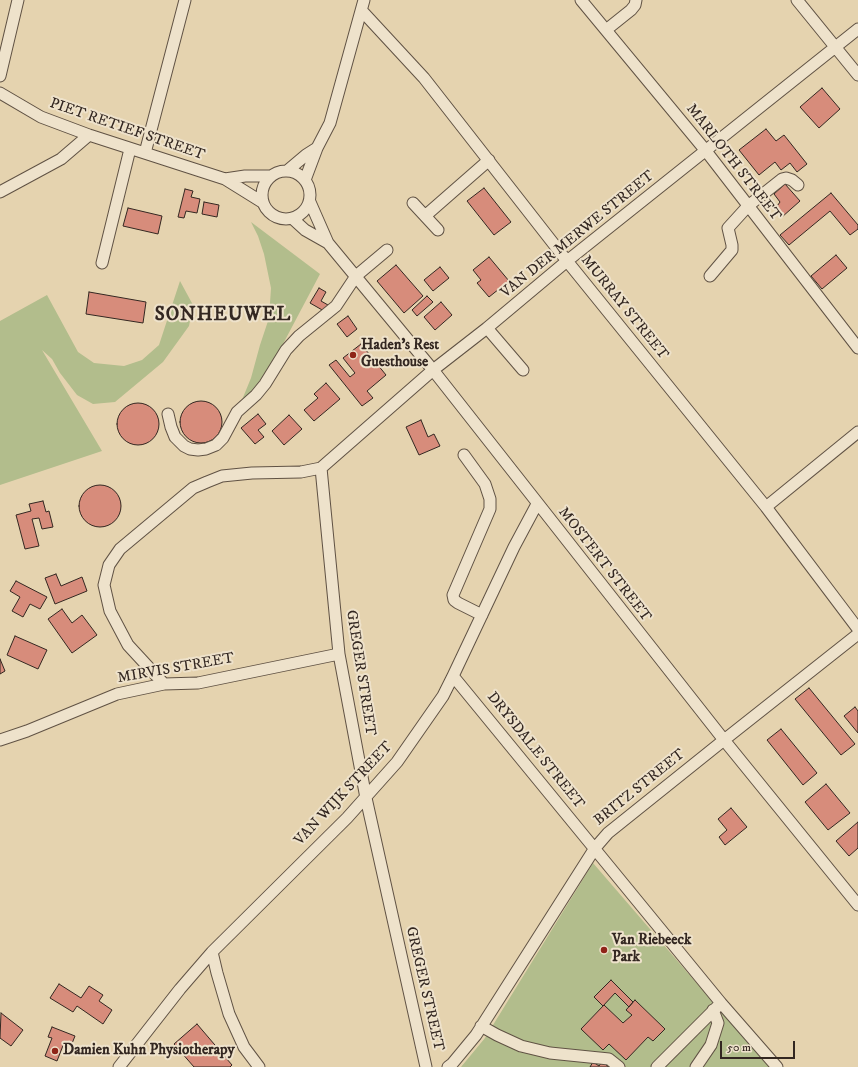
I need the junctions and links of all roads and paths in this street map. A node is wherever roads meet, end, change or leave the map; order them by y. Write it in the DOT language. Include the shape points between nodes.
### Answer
graph roads {
  1 [pos="18,0"];
  2 [pos="185,0"];
  3 [pos="364,0"];
  4 [pos="582,0"];
  5 [pos="636,0"];
  6 [pos="797,0"];
  7 [pos="362,11"];
  8 [pos="858,29"];
  9 [pos="606,30"];
  10 [pos="835,48"];
  11 [pos="858,75"];
  12 [pos="0,76"];
  13 [pos="0,94"];
  14 [pos="89,136"];
  15 [pos="317,148"];
  16 [pos="130,149"];
  17 [pos="706,151"];
  18 [pos="145,153"];
  19 [pos="489,160"];
  20 [pos="287,170"];
  21 [pos="271,176"];
  22 [pos="225,179"];
  23 [pos="305,180"];
  24 [pos="798,185"];
  25 [pos="0,192"];
  26 [pos="262,202"];
  27 [pos="310,202"];
  28 [pos="413,203"];
  29 [pos="748,206"];
  30 [pos="425,216"];
  31 [pos="293,219"];
  32 [pos="438,230"];
  33 [pos="328,243"];
  34 [pos="387,250"];
  35 [pos="567,261"];
  36 [pos="102,263"];
  37 [pos="356,276"];
  38 [pos="710,276"];
  39 [pos="487,328"];
  40 [pos="858,348"];
  41 [pos="433,370"];
  42 [pos="522,370"];
  43 [pos="168,414"];
  44 [pos="858,432"];
  45 [pos="464,455"];
  46 [pos="321,468"];
  47 [pos="537,504"];
  48 [pos="766,507"];
  49 [pos="482,615"];
  50 [pos="858,628"];
  51 [pos="858,634"];
  52 [pos="339,654"];
  53 [pos="454,676"];
  54 [pos="164,684"];
  55 [pos="0,740"];
  56 [pos="724,740"];
  57 [pos="366,798"];
  58 [pos="595,848"];
  59 [pos="858,905"];
  60 [pos="212,952"];
  61 [pos="717,1007"];
  62 [pos="481,1026"];
  63 [pos="119,1067"];
  64 [pos="259,1067"];
  65 [pos="426,1067"];
  66 [pos="448,1067"];
  67 [pos="620,1067"];
  68 [pos="657,1067"];
  69 [pos="696,1067"];
  70 [pos="777,1067"];
  1 -- 12 [label="street"];
  2 -- 18 [label="street"];
  3 -- 7 [label="street"];
  4 -- 9 [label="street, MARLOTH STREET"];
  5 -- 9 [label="street" via="631,10"];
  6 -- 10 [label="street"];
  7 -- 15 [label="street" via="330,122"];
  7 -- 19 [label="street, MURRAY STREET" via="424,78"];
  8 -- 10 [label="street, VAN DER MERWE STREET"];
  9 -- 17 [label="street, MARLOTH STREET"];
  10 -- 11 [label="street"];
  10 -- 17 [label="street, VAN DER MERWE STREET"];
  13 -- 14 [label="street, PIET RETIEF STREET" via="40,117"];
  14 -- 16 [label="street, PIET RETIEF STREET"];
  14 -- 25 [label="street" via="61,159"];
  15 -- 20 [label="street"];
  15 -- 23 [label="street"];
  16 -- 18 [label="street, PIET RETIEF STREET"];
  16 -- 36 [label="street"];
  17 -- 29 [label="street, MARLOTH STREET"];
  17 -- 35 [label="street, VAN DER MERWE STREET"];
  18 -- 22 [label="street, PIET RETIEF STREET"];
  19 -- 30 [label="street"];
  19 -- 35 [label="street, MURRAY STREET"];
  20 -- 21 [label="street"];
  20 -- 23 [label="street" via="297,173"];
  21 -- 22 [label="street, PIET RETIEF STREET"];
  21 -- 26 [label="street" via="264,183"];
  22 -- 26 [label="street, PIET RETIEF STREET"];
  23 -- 27 [label="street" via="309,187"];
  24 -- 29 [label="street" via="792,180 782,179"];
  26 -- 31 [label="street" via="266,210 274,216 284,220"];
  27 -- 31 [label="street" via="302,214"];
  27 -- 33 [label="street, MOSTERT STREET"];
  28 -- 30 [label="street"];
  29 -- 38 [label="street" via="728,228 732,250"];
  29 -- 40 [label="street, MARLOTH STREET"];
  30 -- 32 [label="street"];
  31 -- 33 [label="street, MOSTERT STREET" via="305,230"];
  33 -- 37 [label="street, MOSTERT STREET"];
  34 -- 37 [label="street"];
  35 -- 39 [label="street, VAN DER MERWE STREET"];
  35 -- 48 [label="street, MURRAY STREET"];
  37 -- 41 [label="street, MOSTERT STREET"];
  37 -- 43 [label="street" via="336,306 286,350 265,384 237,412 223,438 216,445 198,450 184,446 175,437"];
  39 -- 41 [label="street, VAN DER MERWE STREET"];
  39 -- 42 [label="street"];
  41 -- 46 [label="street, VAN DER MERWE STREET"];
  41 -- 47 [label="street, MOSTERT STREET"];
  44 -- 48 [label="street"];
  45 -- 49 [label="street" via="485,484 490,498 490,509 453,595 458,603"];
  46 -- 52 [label="street, GREGER STREET"];
  46 -- 54 [label="street" via="301,472 222,476 207,482 193,488 120,549 109,565 104,585 110,611 128,645"];
  47 -- 49 [label="street, VAN WIJK STREET"];
  47 -- 56 [label="street, MOSTERT STREET"];
  48 -- 50 [label="street, MURRAY STREET"];
  49 -- 53 [label="street, VAN WIJK STREET"];
  51 -- 56 [label="street, BRITZ STREET"];
  52 -- 54 [label="street, MIRVIS STREET" via="198,683"];
  52 -- 57 [label="street, GREGER STREET"];
  53 -- 57 [label="street, VAN WIJK STREET" via="397,762"];
  53 -- 58 [label="street, DRYSDALE STREET"];
  54 -- 55 [label="street, MIRVIS STREET" via="117,694"];
  56 -- 58 [label="street, BRITZ STREET" via="608,833"];
  56 -- 59 [label="street, MOSTERT STREET"];
  57 -- 60 [label="street, VAN WIJK STREET"];
  57 -- 65 [label="street, GREGER STREET"];
  58 -- 61 [label="street, DRYSDALE STREET"];
  58 -- 62 [label="street, BRITZ STREET"];
  60 -- 63 [label="street, VAN WIJK STREET"];
  60 -- 64 [label="street" via="230,1014 244,1047"];
  61 -- 68 [label="street"];
  61 -- 69 [label="street" via="718,1023 711,1045"];
  61 -- 70 [label="street, DRYSDALE STREET"];
  62 -- 66 [label="street, BRITZ STREET"];
  62 -- 67 [label="street" via="521,1046 550,1053 609,1059"];
}
